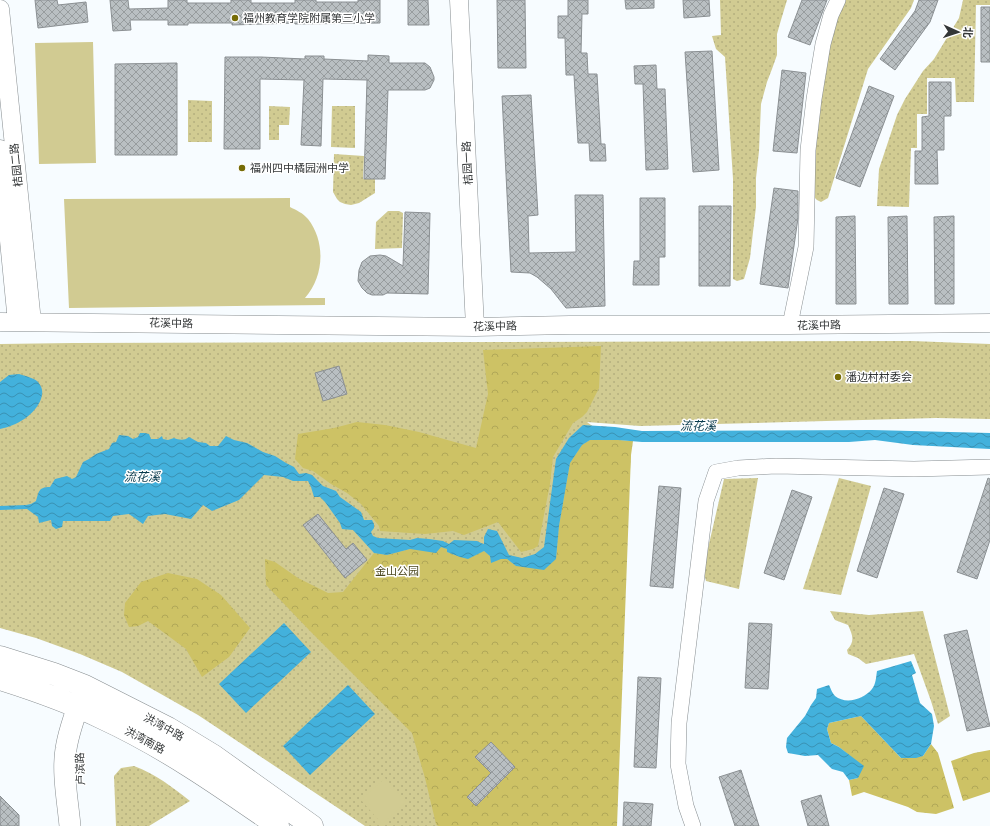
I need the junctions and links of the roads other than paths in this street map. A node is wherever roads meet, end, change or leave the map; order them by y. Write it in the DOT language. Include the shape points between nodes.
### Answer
graph roads {
  1 [pos="459,0"];
  2 [pos="838,0"];
  3 [pos="0,9"];
  4 [pos="0,149"];
  5 [pos="16,322"];
  6 [pos="990,323"];
  7 [pos="790,325"];
  8 [pos="475,327"];
  9 [pos="990,467"];
  10 [pos="0,657"];
  11 [pos="0,679"];
  12 [pos="92,689"];
  13 [pos="83,710"];
  14 [pos="70,826"];
  15 [pos="83,826"];
  16 [pos="278,826"];
  17 [pos="312,826"];
  18 [pos="693,826"];
  1 -- 8 [label="street, 桔园一路"];
  2 -- 7 [label="street" via="823,44 808,150 806,246"];
  3 -- 5 [label="street, 桔园二路"];
  4 -- 5 [label="street, 桔园二路"];
  5 -- 8 [label="street, 花溪中路"];
  6 -- 7 [label="street, 花溪中路"];
  7 -- 8 [label="street, 花溪中路"];
  9 -- 18 [label="street" via="914,469 776,466 716,472 706,501 679,723 678,764 686,806"];
  10 -- 12 [label="main road, 洪湾中路"];
  11 -- 13 [label="main road, 洪湾南路" via="47,694"];
  12 -- 13 [label="main road"];
  12 -- 17 [label="main road, 洪湾中路" via="168,728 214,756"];
  13 -- 14 [label="main road" via="68,738 66,751"];
  13 -- 15 [label="main road, 卢滨路" via="78,757"];
  13 -- 16 [label="main road, 洪湾南路" via="102,717 172,755"];
}
